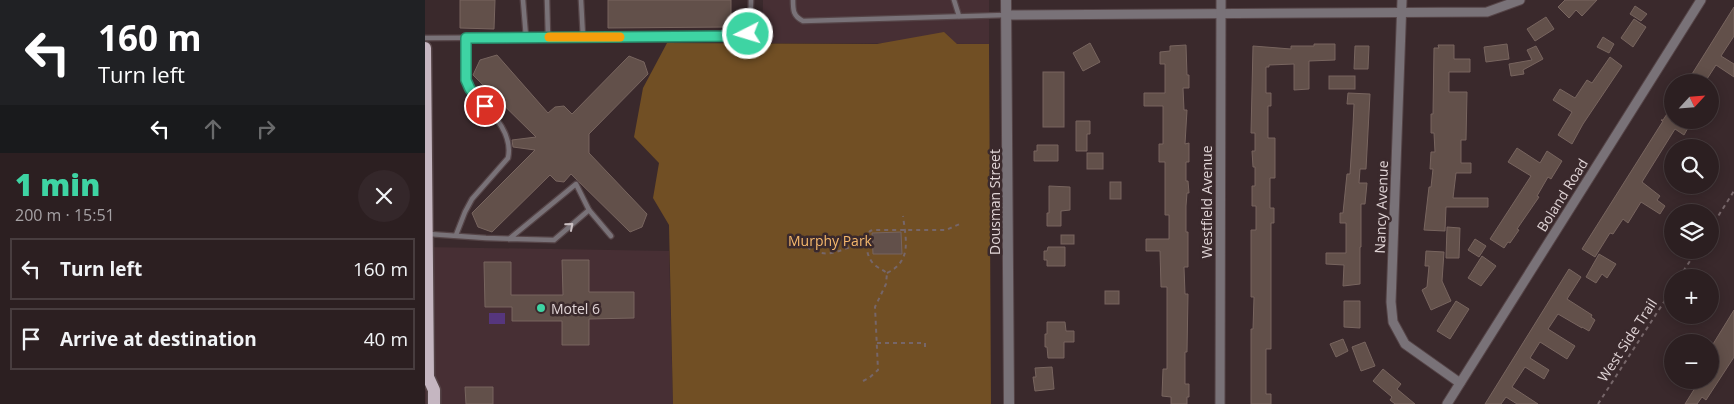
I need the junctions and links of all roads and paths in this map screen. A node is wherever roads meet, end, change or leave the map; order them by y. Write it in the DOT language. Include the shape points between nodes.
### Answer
graph roads {
  1 [pos="523,0"];
  2 [pos="547,0"];
  3 [pos="581,0"];
  4 [pos="751,0"];
  5 [pos="793,0"];
  6 [pos="954,0"];
  7 [pos="1006,0"];
  8 [pos="1221,0"];
  9 [pos="1402,0"];
  10 [pos="1520,0"];
  11 [pos="1701,0"];
  12 [pos="1402,13"];
  13 [pos="1221,14"];
  14 [pos="1006,15"];
  15 [pos="959,16"];
  16 [pos="548,37"];
  17 [pos="583,37"];
  18 [pos="425,38"];
  19 [pos="466,38"];
  20 [pos="526,38"];
  21 [pos="425,48"];
  22 [pos="425,104"];
  23 [pos="1734,191"];
  24 [pos="589,210"];
  25 [pos="1719,215"];
  26 [pos="903,216"];
  27 [pos="962,223"];
  28 [pos="905,230"];
  29 [pos="425,234"];
  30 [pos="456,235"];
  31 [pos="611,236"];
  32 [pos="509,239"];
  33 [pos="800,243"];
  34 [pos="867,244"];
  35 [pos="887,273"];
  36 [pos="1664,302"];
  37 [pos="877,343"];
  38 [pos="925,350"];
  39 [pos="426,379"];
  40 [pos="863,381"];
  41 [pos="1460,383"];
  42 [pos="434,404"];
  43 [pos="1009,404"];
  44 [pos="1220,404"];
  45 [pos="1447,404"];
  46 [pos="1598,404"];
  1 -- 20 [label="lane"];
  2 -- 16 [label="lane"];
  3 -- 17 [label="lane"];
  4 -- 17 [label="lane" via="750,30 743,36"];
  5 -- 15 [label="lane" via="793,11 803,21"];
  6 -- 15 [label="lane"];
  7 -- 14 [label="street, Dousman Street"];
  8 -- 13 [label="street, Westfield Avenue"];
  9 -- 12 [label="street, Nancy Avenue"];
  10 -- 12 [label="street" via="1487,12"];
  11 -- 41 [label="street, Boland Road"];
  12 -- 13 [label="street"];
  12 -- 41 [label="street, Nancy Avenue" via="1391,302 1393,322 1405,344"];
  13 -- 14 [label="street"];
  13 -- 44 [label="street, Westfield Avenue"];
  14 -- 15 [label="lane"];
  14 -- 43 [label="street, Dousman Street"];
  16 -- 17 [label="lane"];
  16 -- 20 [label="lane"];
  18 -- 19 [label="lane"];
  19 -- 20 [label="lane"];
  19 -- 30 [label="lane" via="466,80 499,122 507,137 509,152 508,158 472,199"];
  21 -- 22 [label="main road"];
  22 -- 29 [label="main road"];
  23 -- 25 [label="path"];
  24 -- 31 [label="lane"];
  32 -- 24 [label="lane, one-way" via="554,240"];
  24 -- 32 [label="lane" via="576,184"];
  26 -- 28 [label="path"];
  27 -- 28 [label="path" via="946,230"];
  28 -- 34 [label="path" via="870,231"];
  28 -- 35 [label="path" via="903,262"];
  29 -- 30 [label="lane"];
  29 -- 39 [label="main road"];
  30 -- 32 [label="lane"];
  33 -- 34 [label="path" via="824,253"];
  34 -- 35 [label="path" via="870,261"];
  35 -- 37 [label="path" via="886,284 875,307"];
  36 -- 46 [label="path, West Side Trail"];
  37 -- 38 [label="path" via="925,343"];
  37 -- 40 [label="path" via="878,370"];
  39 -- 42 [label="main road" via="434,390"];
  41 -- 45 [label="street, Boland Road"];
}
